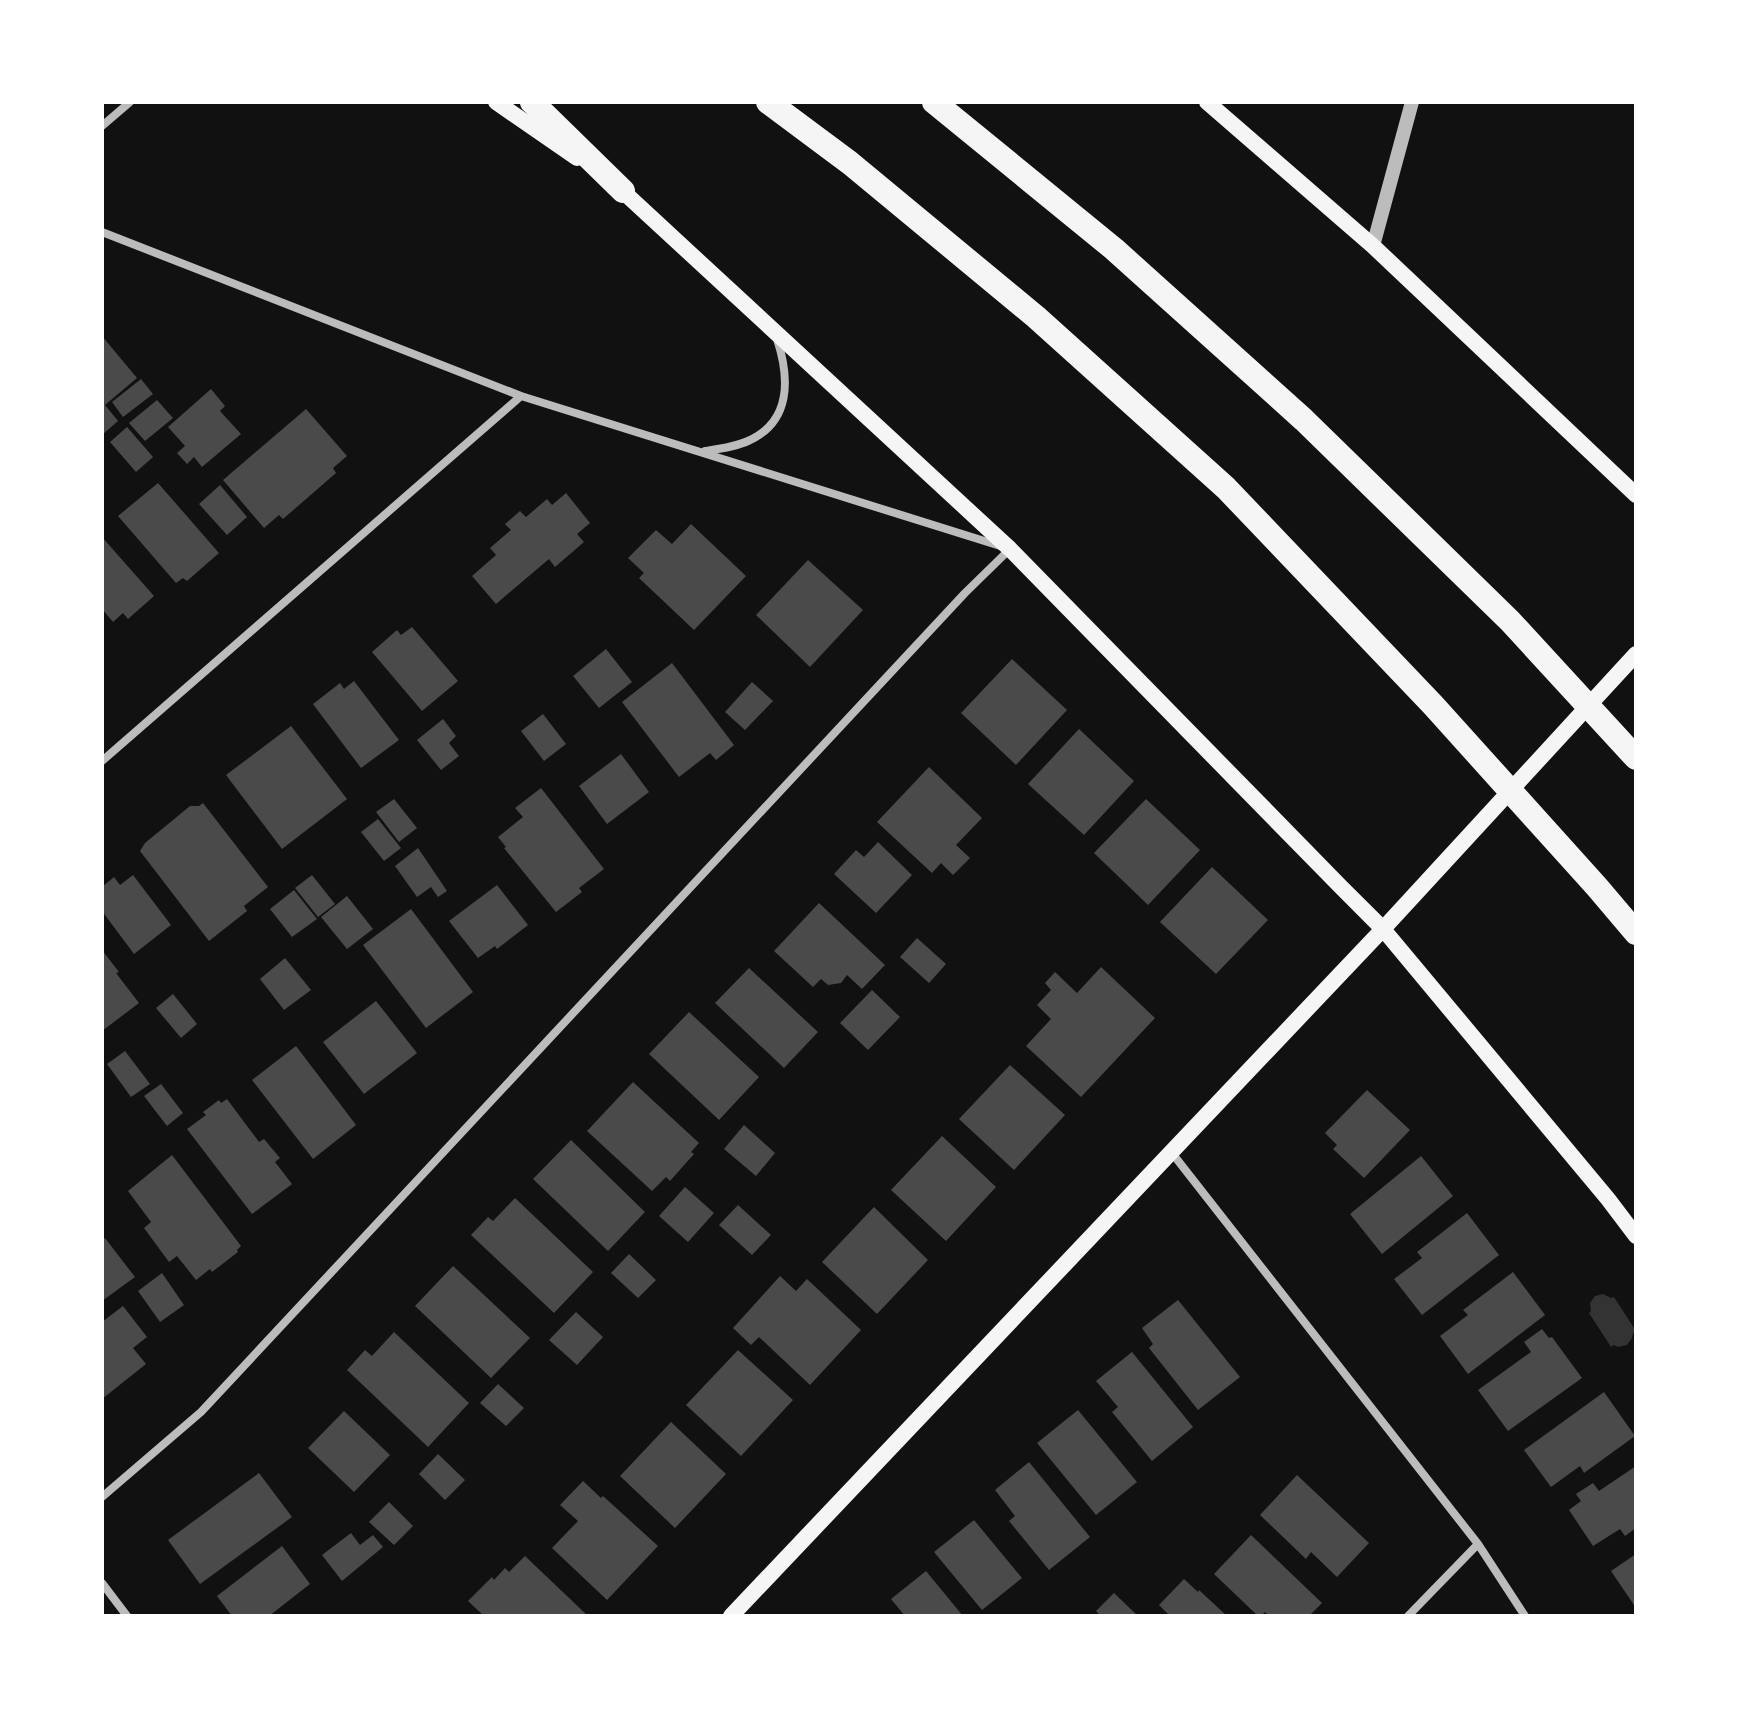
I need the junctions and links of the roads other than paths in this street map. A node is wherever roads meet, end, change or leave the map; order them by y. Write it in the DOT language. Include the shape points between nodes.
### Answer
graph roads {
  1 [pos="130,102"];
  2 [pos="496,102"];
  3 [pos="532,102"];
  4 [pos="768,102"];
  5 [pos="934,102"];
  6 [pos="1207,102"];
  7 [pos="1412,102"];
  8 [pos="102,126"];
  9 [pos="623,191"];
  10 [pos="102,232"];
  11 [pos="1373,246"];
  12 [pos="774,330"];
  13 [pos="521,396"];
  14 [pos="701,452"];
  15 [pos="1636,495"];
  16 [pos="1010,549"];
  17 [pos="1636,654"];
  18 [pos="1636,758"];
  19 [pos="102,761"];
  20 [pos="1383,929"];
  21 [pos="1636,933"];
  22 [pos="1172,1153"];
  23 [pos="1636,1236"];
  24 [pos="102,1497"];
  25 [pos="1478,1544"];
  26 [pos="102,1583"];
  27 [pos="127,1616"];
  28 [pos="731,1616"];
  29 [pos="1408,1616"];
  30 [pos="1525,1616"];
  1 -- 8 [label="street"];
  2 -- 9 [label="main road"];
  3 -- 9 [label="highway"];
  4 -- 21 [label="highway" via="1036,317 1226,488 1433,705"];
  5 -- 18 [label="highway" via="1114,249 1304,420 1510,621"];
  6 -- 11 [label="main road"];
  7 -- 11 [label="street"];
  9 -- 12 [label="main road"];
  10 -- 13 [label="street"];
  11 -- 15 [label="main road"];
  12 -- 14 [label="street" via="786,377 778,417 747,442"];
  12 -- 16 [label="main road"];
  13 -- 14 [label="street"];
  13 -- 19 [label="street"];
  14 -- 16 [label="street"];
  16 -- 20 [label="main road"];
  16 -- 24 [label="street" via="201,1412"];
  17 -- 20 [label="main road"];
  20 -- 22 [label="main road"];
  20 -- 23 [label="main road"];
  22 -- 25 [label="street"];
  22 -- 28 [label="main road"];
  25 -- 29 [label="street"];
  25 -- 30 [label="street"];
  26 -- 27 [label="street"];
}
